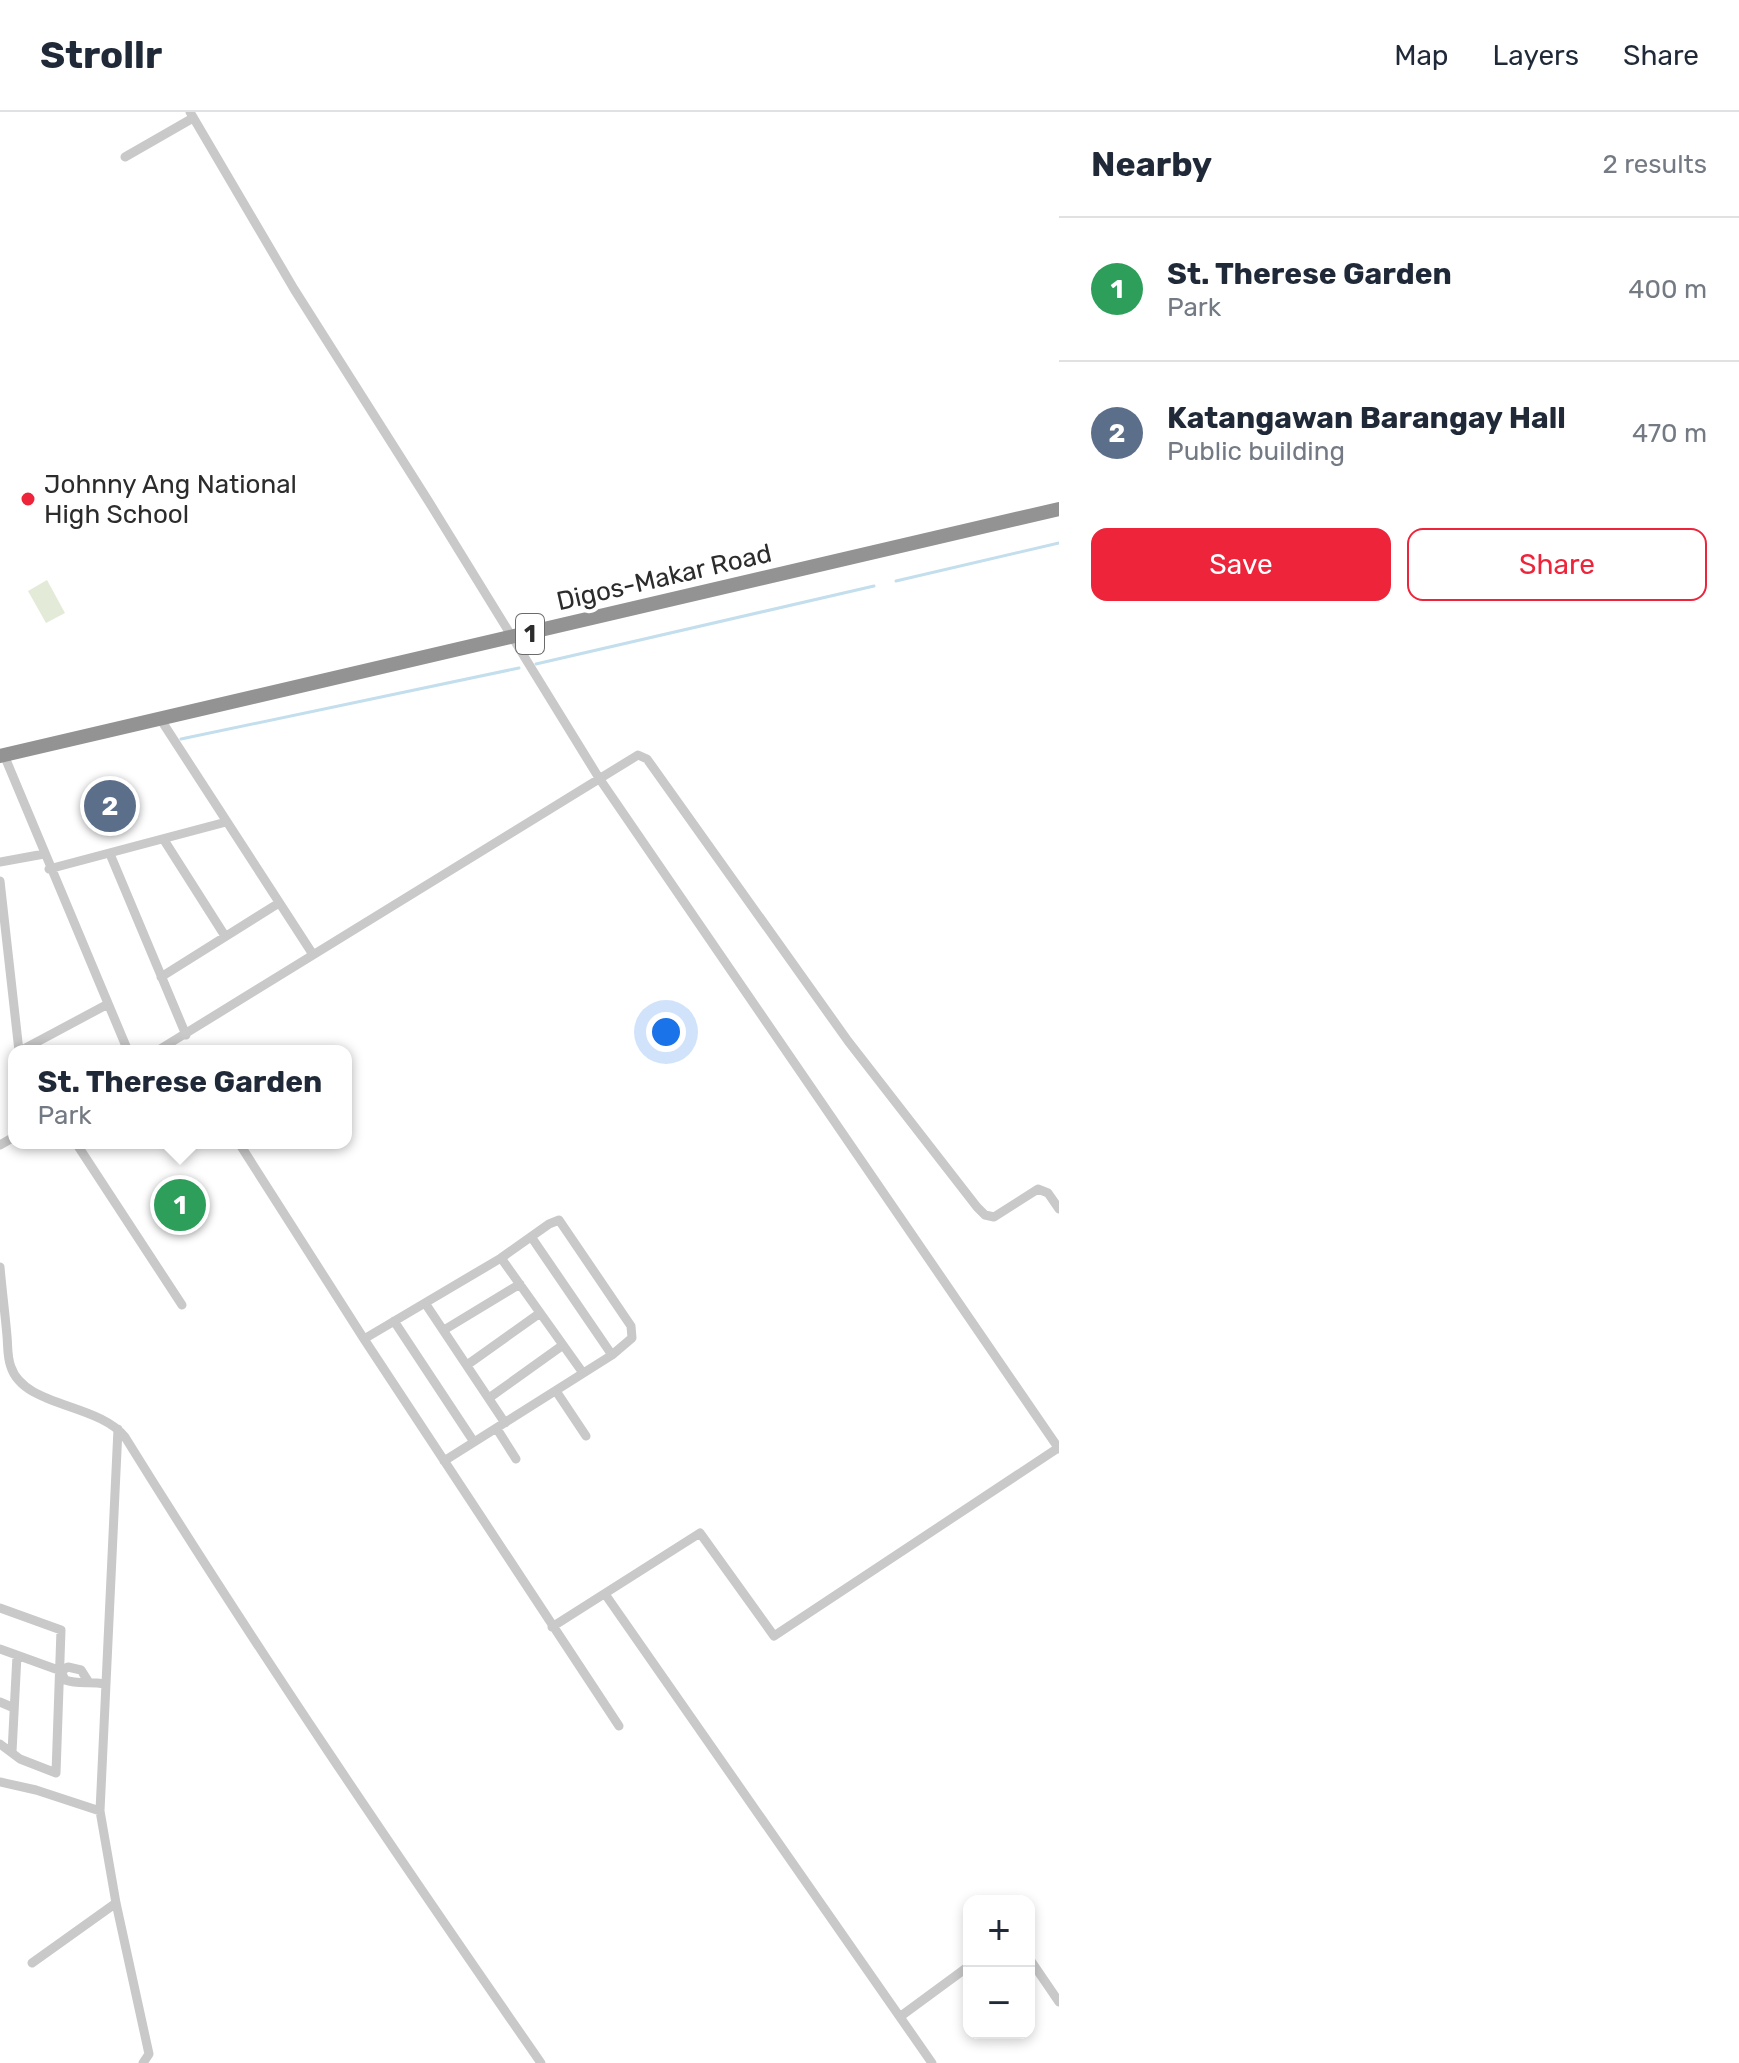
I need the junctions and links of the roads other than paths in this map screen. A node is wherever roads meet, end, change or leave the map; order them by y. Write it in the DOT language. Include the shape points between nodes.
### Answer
graph roads {
  1 [pos="192,115"];
  2 [pos="125,157"];
  3 [pos="1059,509"];
  4 [pos="513,638"];
  5 [pos="161,720"];
  6 [pos="2,756"];
  7 [pos="599,778"];
  8 [pos="226,822"];
  9 [pos="164,840"];
  10 [pos="44,854"];
  11 [pos="110,854"];
  12 [pos="0,862"];
  13 [pos="49,869"];
  14 [pos="0,881"];
  15 [pos="279,903"];
  16 [pos="225,936"];
  17 [pos="312,953"];
  18 [pos="161,977"];
  19 [pos="108,1004"];
  20 [pos="186,1035"];
  21 [pos="174,1042"];
  22 [pos="19,1045"];
  23 [pos="31,1045"];
  24 [pos="125,1045"];
  25 [pos="168,1045"];
  26 [pos="176,1045"];
  27 [pos="80,1149"];
  28 [pos="243,1149"];
  29 [pos="1059,1209"];
  30 [pos="532,1238"];
  31 [pos="501,1258"];
  32 [pos="0,1267"];
  33 [pos="520,1284"];
  34 [pos="425,1303"];
  35 [pos="182,1305"];
  36 [pos="540,1313"];
  37 [pos="394,1321"];
  38 [pos="444,1330"];
  39 [pos="364,1339"];
  40 [pos="563,1345"];
  41 [pos="612,1355"];
  42 [pos="467,1365"];
  43 [pos="583,1373"];
  44 [pos="556,1391"];
  45 [pos="489,1398"];
  46 [pos="501,1426"];
  47 [pos="118,1429"];
  48 [pos="586,1436"];
  49 [pos="474,1442"];
  50 [pos="1059,1448"];
  51 [pos="516,1459"];
  52 [pos="444,1461"];
  53 [pos="605,1594"];
  54 [pos="0,1608"];
  55 [pos="552,1627"];
  56 [pos="0,1649"];
  57 [pos="17,1655"];
  58 [pos="61,1671"];
  59 [pos="105,1684"];
  60 [pos="0,1702"];
  61 [pos="14,1708"];
  62 [pos="619,1726"];
  63 [pos="0,1744"];
  64 [pos="12,1752"];
  65 [pos="2,1781"];
  66 [pos="100,1811"];
  67 [pos="116,1903"];
  68 [pos="32,1963"];
  69 [pos="968,1967"];
  70 [pos="1035,1967"];
  71 [pos="1059,2002"];
  72 [pos="901,2016"];
  73 [pos="143,2063"];
  74 [pos="541,2063"];
  75 [pos="932,2063"];
  1 -- 2 [label="street"];
  1 -- 4 [label="street" via="294,289"];
  3 -- 4 [label="highway, Digos-Makar Road / 1"];
  4 -- 5 [label="highway, Digos-Makar Road / 1"];
  4 -- 7 [label="street"];
  5 -- 6 [label="highway, Digos-Makar Road / 1"];
  5 -- 8 [label="street"];
  6 -- 10 [label="street"];
  7 -- 17 [label="street"];
  7 -- 29 [label="street" via="638,755 647,759 848,1041 985,1215 994,1217 1038,1189"];
  7 -- 50 [label="street"];
  8 -- 9 [label="street"];
  8 -- 15 [label="street"];
  9 -- 11 [label="street"];
  9 -- 16 [label="street"];
  10 -- 12 [label="street"];
  10 -- 13 [label="street"];
  11 -- 13 [label="street"];
  11 -- 18 [label="street"];
  13 -- 19 [label="street"];
  14 -- 22 [label="street"];
  15 -- 16 [label="street"];
  15 -- 17 [label="street"];
  16 -- 18 [label="street"];
  17 -- 20 [label="street"];
  18 -- 20 [label="street"];
  19 -- 23 [label="street"];
  19 -- 24 [label="street"];
  20 -- 21 [label="street"];
  21 -- 25 [label="street"];
  21 -- 26 [label="street"];
  27 -- 35 [label="street"];
  28 -- 39 [label="street"];
  30 -- 31 [label="street"];
  30 -- 41 [label="street"];
  30 -- 41 [label="street" via="555,1220 563,1223 631,1326 632,1338"];
  31 -- 33 [label="street"];
  31 -- 34 [label="street"];
  32 -- 47 [label="street" via="9,1359 18,1381"];
  33 -- 36 [label="street"];
  33 -- 38 [label="street"];
  34 -- 37 [label="street"];
  34 -- 38 [label="street"];
  36 -- 40 [label="street"];
  36 -- 42 [label="street"];
  37 -- 39 [label="street"];
  37 -- 49 [label="street"];
  38 -- 42 [label="street"];
  39 -- 52 [label="street"];
  40 -- 43 [label="street"];
  40 -- 45 [label="street"];
  41 -- 43 [label="street"];
  42 -- 45 [label="street"];
  43 -- 44 [label="street"];
  44 -- 46 [label="street"];
  44 -- 48 [label="street"];
  45 -- 46 [label="street"];
  46 -- 49 [label="street"];
  46 -- 51 [label="street"];
  47 -- 59 [label="street"];
  47 -- 74 [label="street" via="288,1694"];
  49 -- 52 [label="street"];
  50 -- 53 [label="street" via="774,1636 700,1533"];
  52 -- 55 [label="street"];
  53 -- 55 [label="street"];
  53 -- 72 [label="street"];
  54 -- 58 [label="street" via="61,1630"];
  55 -- 62 [label="street"];
  56 -- 57 [label="street"];
  57 -- 58 [label="street"];
  57 -- 61 [label="street"];
  58 -- 59 [label="street" via="65,1680 78,1684"];
  58 -- 64 [label="street" via="56,1773"];
  59 -- 66 [label="street"];
  60 -- 61 [label="street"];
  61 -- 64 [label="street"];
  63 -- 64 [label="street"];
  65 -- 66 [label="street"];
  66 -- 67 [label="street"];
  67 -- 68 [label="street"];
  67 -- 73 [label="street" via="149,2054"];
  69 -- 72 [label="street"];
  70 -- 71 [label="street"];
  72 -- 75 [label="street"];
}
